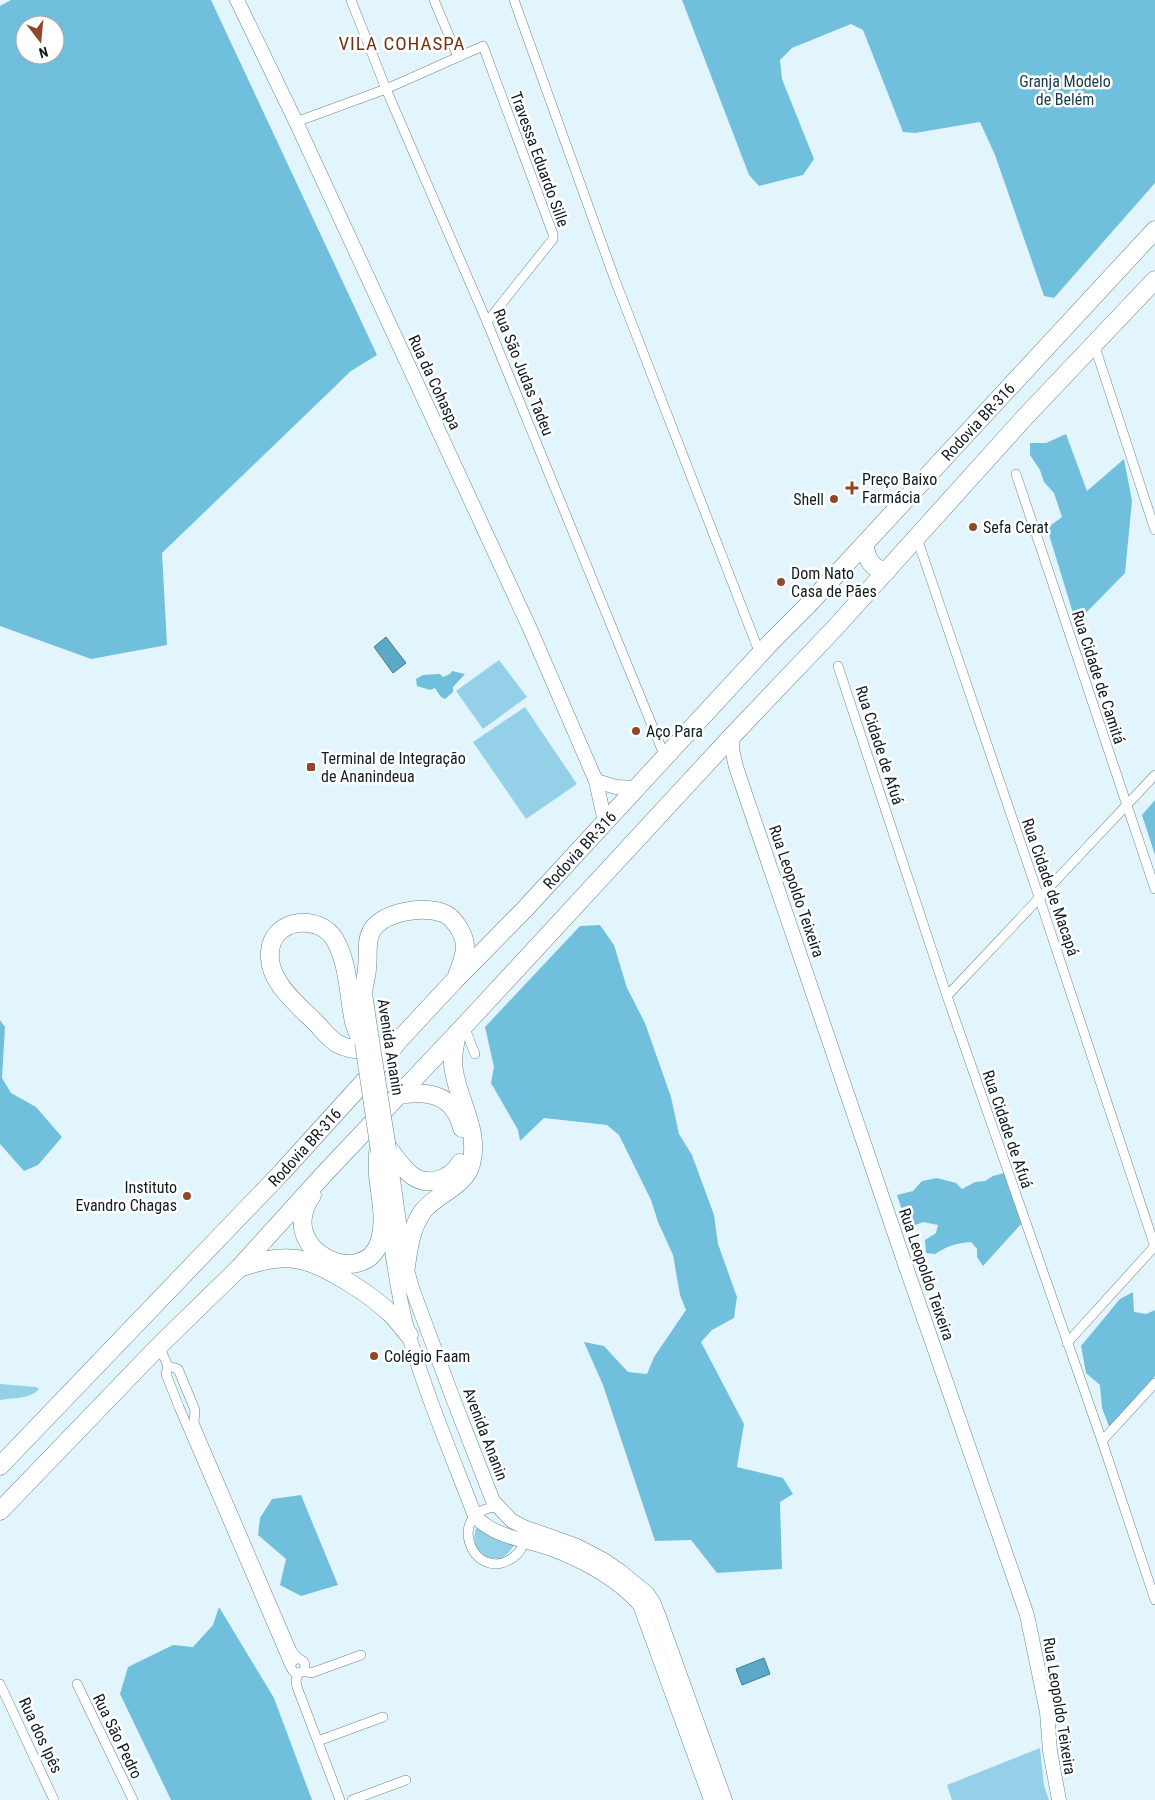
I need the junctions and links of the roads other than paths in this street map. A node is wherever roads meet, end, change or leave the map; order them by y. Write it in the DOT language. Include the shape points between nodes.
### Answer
graph roads {
  1 [pos="237,0"];
  2 [pos="351,0"];
  3 [pos="434,0"];
  4 [pos="514,0"];
  5 [pos="458,57"];
  6 [pos="386,88"];
  7 [pos="296,122"];
  8 [pos="1155,230"];
  9 [pos="1155,280"];
  10 [pos="487,322"];
  11 [pos="1094,344"];
  12 [pos="1016,474"];
  13 [pos="1155,530"];
  14 [pos="916,538"];
  15 [pos="864,544"];
  16 [pos="845,565"];
  17 [pos="887,571"];
  18 [pos="873,587"];
  19 [pos="760,654"];
  20 [pos="838,666"];
  21 [pos="733,735"];
  22 [pos="666,757"];
  23 [pos="713,758"];
  24 [pos="736,767"];
  25 [pos="1155,775"];
  26 [pos="596,781"];
  27 [pos="637,788"];
  28 [pos="1126,805"];
  29 [pos="605,822"];
  30 [pos="1155,889"];
  31 [pos="1039,897"];
  32 [pos="455,980"];
  33 [pos="364,986"];
  34 [pos="947,996"];
  35 [pos="460,1030"];
  36 [pos="400,1039"];
  37 [pos="367,1042"];
  38 [pos="475,1054"];
  39 [pos="398,1095"];
  40 [pos="384,1151"];
  41 [pos="326,1172"];
  42 [pos="1155,1246"];
  43 [pos="406,1266"];
  44 [pos="239,1268"];
  45 [pos="409,1336"];
  46 [pos="1067,1343"];
  47 [pos="159,1346"];
  48 [pos="168,1366"];
  49 [pos="185,1384"];
  50 [pos="1155,1384"];
  51 [pos="172,1389"];
  52 [pos="190,1424"];
  53 [pos="1102,1441"];
  54 [pos="0,1466"];
  55 [pos="498,1507"];
  56 [pos="0,1511"];
  57 [pos="475,1516"];
  58 [pos="524,1534"];
  59 [pos="1155,1600"];
  60 [pos="361,1655"];
  61 [pos="298,1658"];
  62 [pos="290,1666"];
  63 [pos="300,1672"];
  64 [pos="0,1684"];
  65 [pos="77,1684"];
  66 [pos="383,1717"];
  67 [pos="318,1741"];
  68 [pos="406,1780"];
  69 [pos="54,1800"];
  70 [pos="133,1800"];
  71 [pos="340,1800"];
  72 [pos="352,1800"];
  73 [pos="711,1800"];
  74 [pos="725,1800"];
  75 [pos="1058,1800"];
  1 -- 7 [label="main road, Rua da Cohaspa"];
  2 -- 6 [label="street, Rua São Judas Tadeu"];
  3 -- 5 [label="street"];
  4 -- 19 [label="street" via="615,280"];
  5 -- 6 [label="street"];
  5 -- 10 [label="street, Travessa Eduardo Sille" via="483,46 553,234 553,239"];
  6 -- 7 [label="street"];
  6 -- 10 [label="street, Rua São Judas Tadeu"];
  7 -- 26 [label="main road, Rua da Cohaspa" via="531,632"];
  8 -- 15 [label="highway, Rodovia BR-316"];
  9 -- 11 [label="highway, Rodovia BR-316"];
  10 -- 22 [label="street, Rua São Judas Tadeu"];
  11 -- 13 [label="street"];
  11 -- 14 [label="highway, Rodovia BR-316"];
  12 -- 28 [label="street, Rua Cidade de Camitá"];
  14 -- 17 [label="highway, Rodovia BR-316"];
  14 -- 31 [label="street, Rua Cidade de Macapá"];
  15 -- 16 [label="highway, Rodovia BR-316"];
  15 -- 17 [label="highway" via="872,564"];
  16 -- 18 [label="highway" via="862,569"];
  16 -- 19 [label="highway, Rodovia BR-316"];
  17 -- 18 [label="highway, Rodovia BR-316"];
  18 -- 21 [label="highway, Rodovia BR-316"];
  19 -- 22 [label="highway, Rodovia BR-316"];
  20 -- 34 [label="street, Rua Cidade de Afuá"];
  21 -- 23 [label="highway, Rodovia BR-316"];
  21 -- 24 [label="main road, Rua Leopoldo Teixeira"];
  22 -- 27 [label="highway, Rodovia BR-316"];
  23 -- 24 [label="main road" via="727,760"];
  23 -- 35 [label="highway, Rodovia BR-316"];
  24 -- 75 [label="main road, Rua Leopoldo Teixeira" via="1027,1615 1047,1712"];
  25 -- 28 [label="street"];
  26 -- 27 [label="main road" via="616,787"];
  26 -- 29 [label="main road, Rua da Cohaspa"];
  27 -- 29 [label="highway, Rodovia BR-316"];
  28 -- 30 [label="street, Rua Cidade de Camitá"];
  28 -- 31 [label="street"];
  29 -- 32 [label="highway, Rodovia BR-316"];
  31 -- 34 [label="street"];
  31 -- 42 [label="street, Rua Cidade de Macapá"];
  32 -- 33 [label="highway" via="465,946 462,934 445,914 418,910 385,919 372,930 368,940"];
  32 -- 36 [label="highway, Rodovia BR-316"];
  33 -- 37 [label="main road, Avenida Ananin"];
  34 -- 46 [label="street, Rua Cidade de Afuá"];
  35 -- 38 [label="street"];
  35 -- 39 [label="highway, Rodovia BR-316"];
  35 -- 43 [label="highway" via="452,1062 474,1139 471,1166 464,1177 423,1211 414,1226"];
  36 -- 37 [label="highway" via="368,1050 351,1050 336,1043 288,995 272,968 270,947 285,927 310,922 330,933 345,965 354,1024"];
  36 -- 54 [label="highway, Rodovia BR-316" via="282,1172"];
  37 -- 40 [label="main road, Avenida Ananin, bridge"];
  39 -- 40 [label="highway" via="430,1094 450,1105 462,1130 462,1159 453,1173 428,1182 412,1177"];
  39 -- 41 [label="highway, Rodovia BR-316"];
  40 -- 41 [label="highway" via="378,1174 382,1208 380,1241 370,1256 361,1262 345,1264 327,1258 311,1248 306,1238 302,1218 308,1201"];
  40 -- 43 [label="main road, Avenida Ananin"];
  40 -- 45 [label="main road, Avenida Ananin" via="397,1282"];
  41 -- 44 [label="highway, Rodovia BR-316"];
  42 -- 46 [label="street"];
  43 -- 55 [label="main road, Avenida Ananin" via="455,1404"];
  44 -- 45 [label="highway" via="282,1259 314,1264 369,1296 392,1315"];
  44 -- 47 [label="highway, Rodovia BR-316"];
  45 -- 57 [label="main road, Avenida Ananin"];
  46 -- 53 [label="street, Rua Cidade de Afuá"];
  47 -- 48 [label="street"];
  47 -- 56 [label="highway, Rodovia BR-316"];
  48 -- 49 [label="street" via="178,1369"];
  48 -- 51 [label="street" via="166,1374"];
  49 -- 51 [label="street"];
  49 -- 52 [label="street" via="195,1410"];
  50 -- 53 [label="street"];
  51 -- 52 [label="street"];
  52 -- 61 [label="street" via="292,1651"];
  52 -- 62 [label="street"];
  53 -- 59 [label="street, Rua Cidade de Afuá"];
  55 -- 57 [label="street" via="482,1510"];
  55 -- 58 [label="main road, Avenida Ananin"];
  57 -- 58 [label="main road, Avenida Ananin" via="489,1527"];
  57 -- 58 [label="street" via="468,1538 474,1553 486,1562 494,1564 515,1556 521,1549"];
  58 -- 73 [label="main road, Avenida Ananin" via="603,1575 640,1605"];
  58 -- 74 [label="main road, Avenida Ananin" via="575,1545 604,1560 648,1593"];
  60 -- 63 [label="street" via="311,1672"];
  61 -- 62 [label="street" via="292,1660"];
  61 -- 63 [label="street" via="305,1663"];
  62 -- 63 [label="street" via="292,1671"];
  63 -- 67 [label="street" via="297,1686"];
  64 -- 69 [label="street, Rua dos Ipês"];
  65 -- 70 [label="street, Rua São Pedro"];
  66 -- 67 [label="street"];
  67 -- 71 [label="street"];
  68 -- 72 [label="street"];
}
